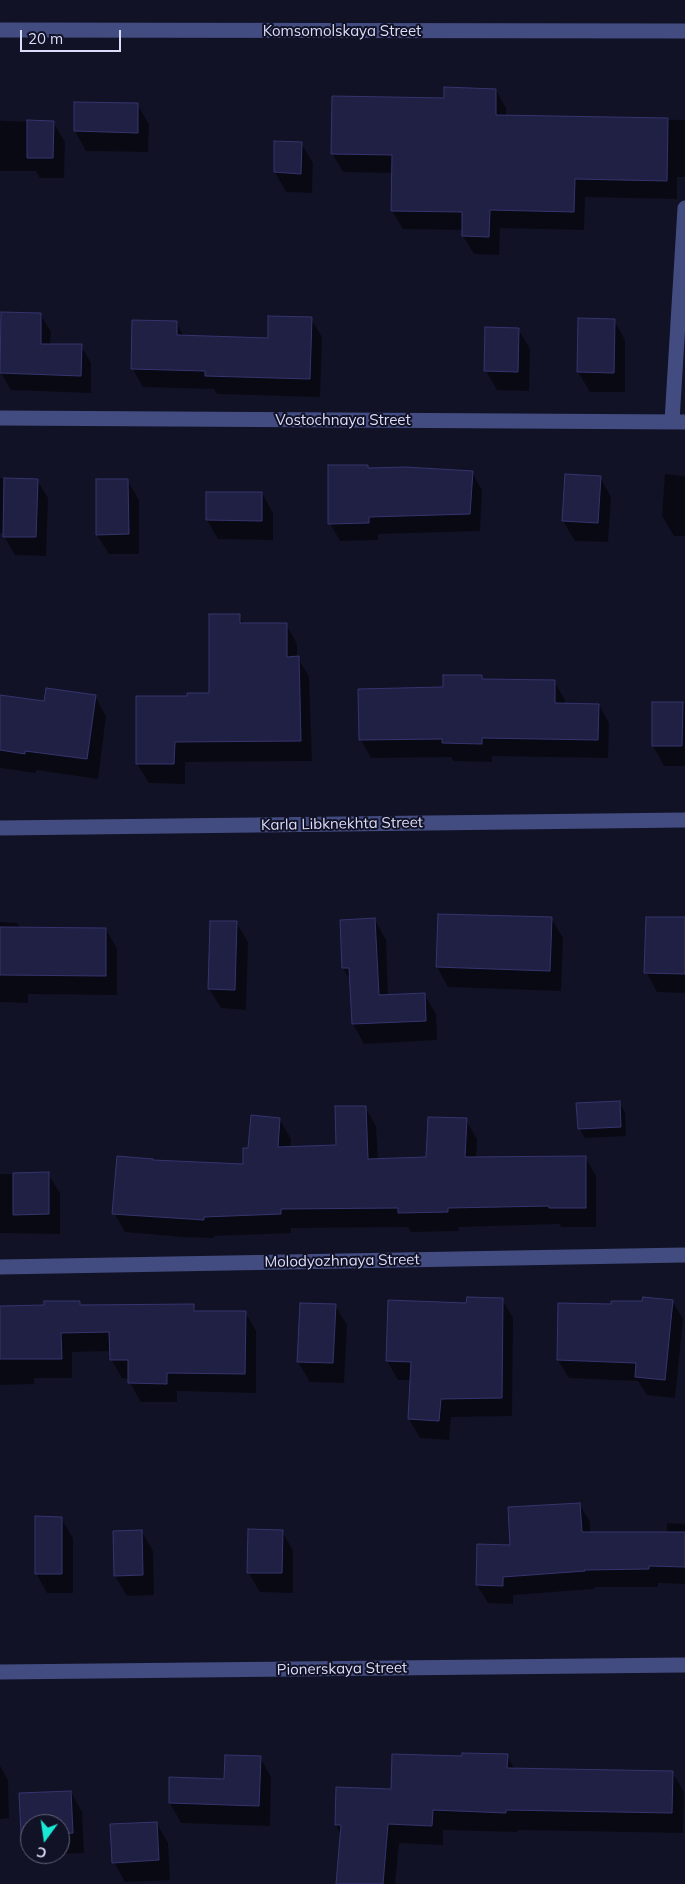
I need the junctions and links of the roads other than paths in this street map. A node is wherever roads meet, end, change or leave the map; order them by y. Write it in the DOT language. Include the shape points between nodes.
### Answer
graph roads {
  1 [pos="0,30"];
  2 [pos="685,31"];
  3 [pos="685,208"];
  4 [pos="0,418"];
  5 [pos="678,422"];
  6 [pos="685,820"];
  7 [pos="0,828"];
  8 [pos="685,1255"];
  9 [pos="0,1267"];
  10 [pos="685,1665"];
  11 [pos="0,1672"];
  1 -- 2 [label="street, Komsomolskaya Street"];
  3 -- 5 [label="street"];
  4 -- 5 [label="street, Vostochnaya Street"];
  6 -- 7 [label="street, Karla Libknekhta Street"];
  8 -- 9 [label="street, Molodyozhnaya Street"];
  10 -- 11 [label="street, Pionerskaya Street"];
}
